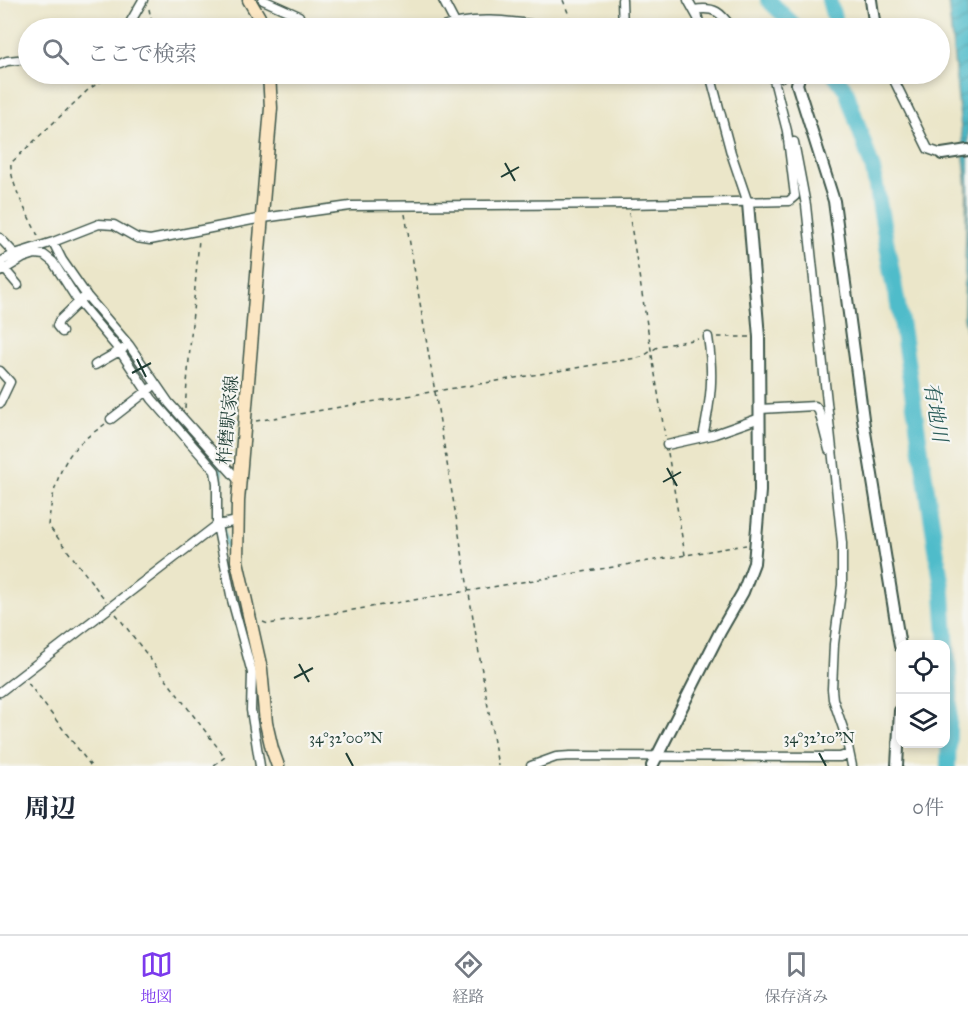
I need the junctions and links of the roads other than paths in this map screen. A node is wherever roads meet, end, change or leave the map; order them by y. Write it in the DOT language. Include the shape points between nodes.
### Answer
graph roads {
  1 [pos="249,0"];
  2 [pos="262,0"];
  3 [pos="443,0"];
  4 [pos="622,0"];
  5 [pos="688,0"];
  6 [pos="871,0"];
  7 [pos="146,4"];
  8 [pos="694,10"];
  9 [pos="135,18"];
  10 [pos="259,18"];
  11 [pos="300,18"];
  12 [pos="452,18"];
  13 [pos="623,18"];
  14 [pos="697,18"];
  15 [pos="725,18"];
  16 [pos="874,18"];
  17 [pos="18,60"];
  18 [pos="0,64"];
  19 [pos="271,84"];
  20 [pos="713,84"];
  21 [pos="775,84"];
  22 [pos="797,84"];
  23 [pos="896,84"];
  24 [pos="787,131"];
  25 [pos="968,150"];
  26 [pos="942,154"];
  27 [pos="748,203"];
  28 [pos="263,218"];
  29 [pos="0,238"];
  30 [pos="53,242"];
  31 [pos="15,254"];
  32 [pos="1,267"];
  33 [pos="18,285"];
  34 [pos="87,296"];
  35 [pos="78,301"];
  36 [pos="62,332"];
  37 [pos="708,337"];
  38 [pos="129,345"];
  39 [pos="120,351"];
  40 [pos="95,365"];
  41 [pos="0,371"];
  42 [pos="156,385"];
  43 [pos="147,391"];
  44 [pos="0,403"];
  45 [pos="760,413"];
  46 [pos="111,419"];
  47 [pos="703,437"];
  48 [pos="667,445"];
  49 [pos="834,455"];
  50 [pos="240,483"];
  51 [pos="233,521"];
  52 [pos="217,525"];
  53 [pos="899,640"];
  54 [pos="0,692"];
  55 [pos="898,748"];
  56 [pos="849,754"];
  57 [pos="746,756"];
  58 [pos="654,761"];
  59 [pos="260,766"];
  60 [pos="278,766"];
  61 [pos="531,766"];
  62 [pos="743,766"];
  63 [pos="852,766"];
  64 [pos="897,766"];
  1 -- 10 [label="main road"];
  2 -- 11 [label="street"];
  3 -- 12 [label="street"];
  4 -- 13 [label="street"];
  5 -- 8 [label="street"];
  6 -- 16 [label="street"];
  7 -- 9 [label="street"];
  8 -- 14 [label="street"];
  8 -- 15 [label="street" via="713,10"];
  17 -- 18 [label="street"];
  19 -- 28 [label="main road, 柞磨駅家線"];
  20 -- 27 [label="street"];
  21 -- 24 [label="street"];
  22 -- 53 [label="street" via="834,201 864,426"];
  23 -- 26 [label="street" via="928,149"];
  24 -- 27 [label="street" via="795,196 789,201"];
  24 -- 49 [label="street" via="794,142 806,205"];
  25 -- 26 [label="street"];
  27 -- 28 [label="street" via="350,206"];
  27 -- 45 [label="street" via="759,337"];
  28 -- 30 [label="street" via="150,240 137,238 114,225 99,224"];
  28 -- 50 [label="main road, 柞磨駅家線"];
  29 -- 31 [label="street"];
  30 -- 31 [label="street"];
  30 -- 34 [label="street"];
  31 -- 32 [label="street"];
  32 -- 33 [label="street"];
  32 -- 35 [label="street" via="35,254 44,255 53,262"];
  34 -- 35 [label="street"];
  34 -- 38 [label="street"];
  35 -- 36 [label="street" via="59,321 57,326"];
  35 -- 39 [label="street"];
  37 -- 47 [label="street" via="711,398"];
  38 -- 39 [label="street"];
  38 -- 42 [label="street"];
  39 -- 40 [label="street"];
  39 -- 43 [label="street"];
  41 -- 44 [label="street" via="10,382"];
  42 -- 43 [label="street"];
  42 -- 50 [label="street"];
  43 -- 46 [label="street"];
  43 -- 52 [label="street" via="215,471"];
  45 -- 47 [label="street"];
  45 -- 49 [label="street" via="814,406 819,411 829,452"];
  45 -- 58 [label="street" via="760,490 754,563 743,592"];
  47 -- 48 [label="street"];
  49 -- 56 [label="street" via="842,585 832,689"];
  50 -- 51 [label="main road, 柞磨駅家線"];
  51 -- 52 [label="street"];
  51 -- 60 [label="main road, 柞磨駅家線" via="237,561 261,669 266,723"];
  52 -- 54 [label="street"];
  52 -- 59 [label="street" via="252,673 251,710"];
  55 -- 64 [label="street"];
  56 -- 57 [label="street"];
  56 -- 63 [label="street"];
  57 -- 58 [label="street"];
  57 -- 62 [label="street"];
  58 -- 61 [label="street" via="570,756"];
}
